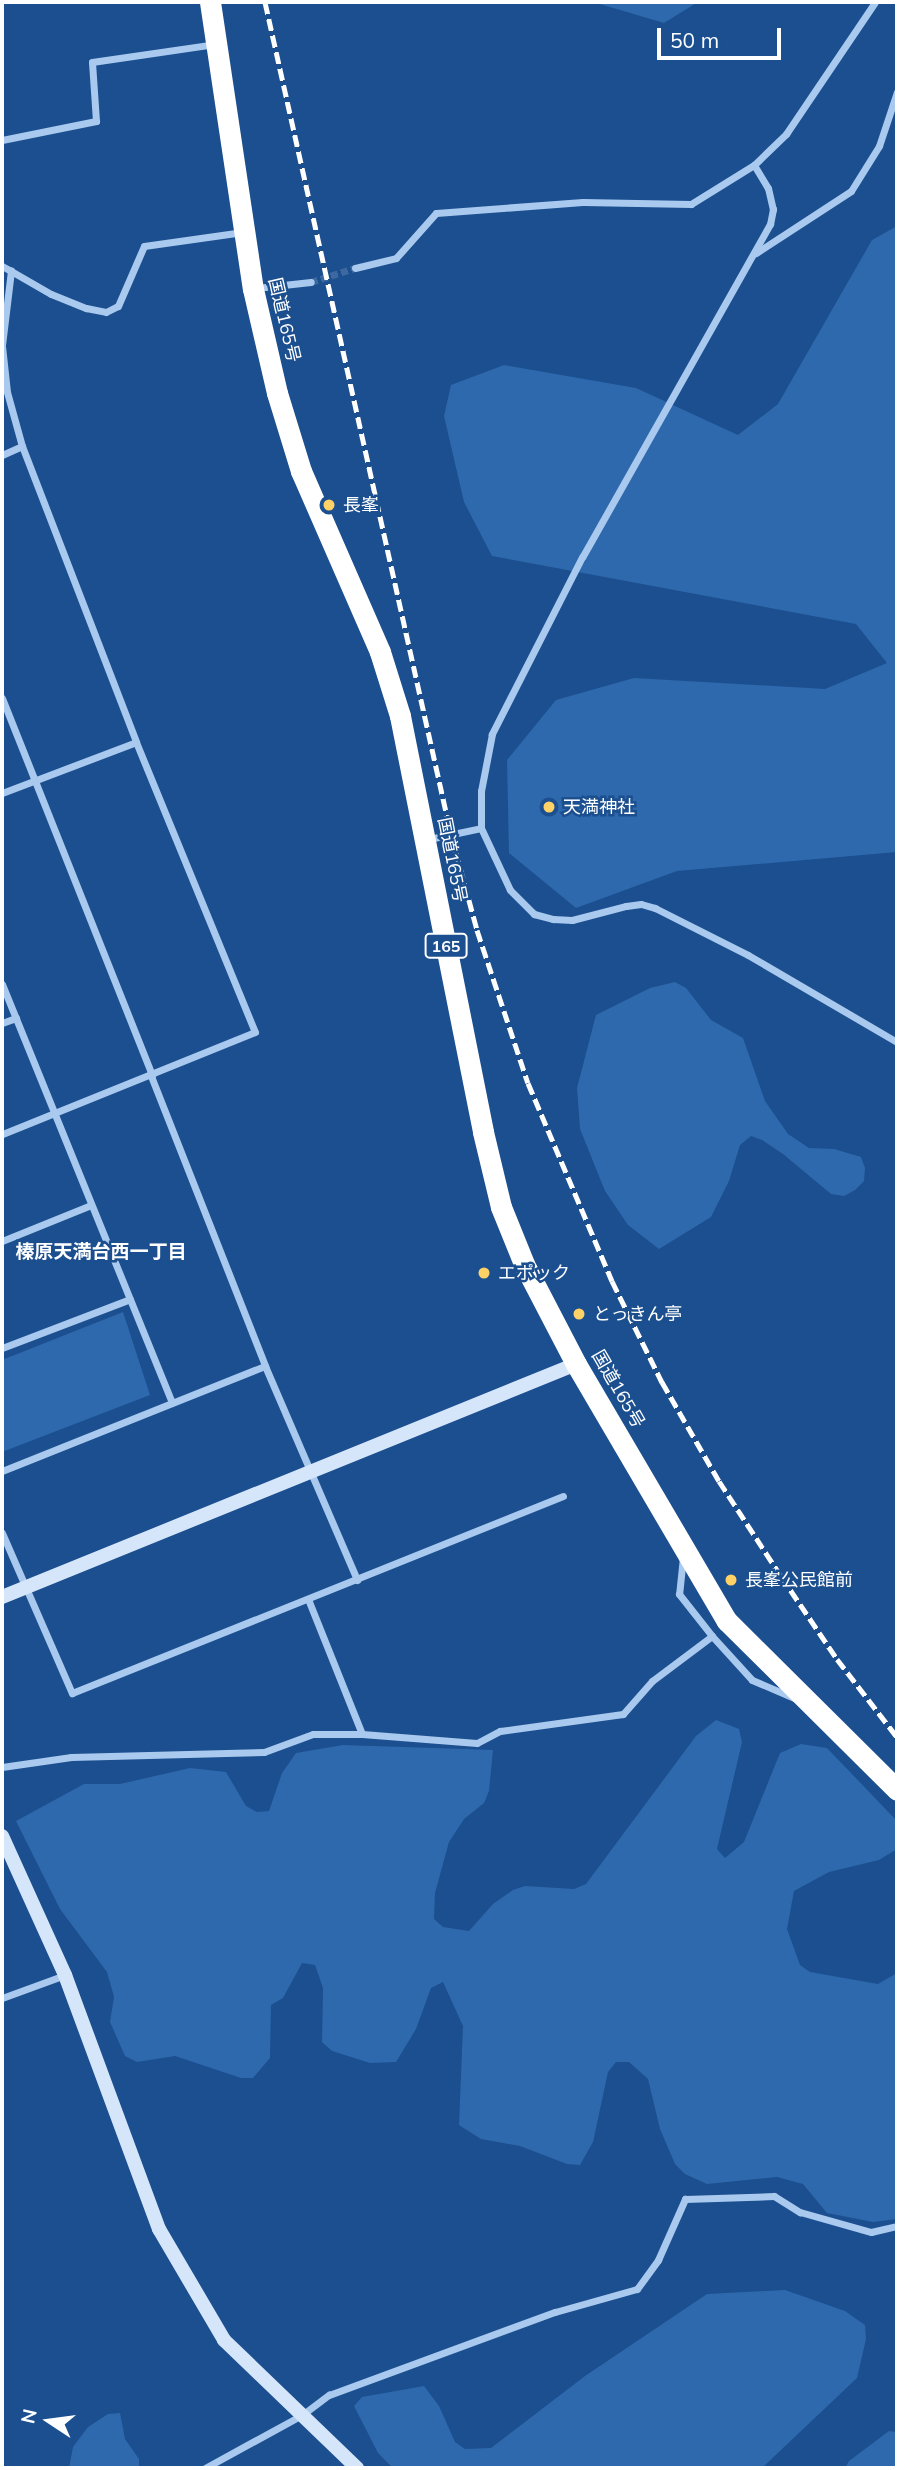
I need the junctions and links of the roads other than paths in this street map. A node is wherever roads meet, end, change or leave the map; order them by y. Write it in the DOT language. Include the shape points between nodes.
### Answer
graph roads {
  1 [pos="210,2"];
  2 [pos="875,2"];
  3 [pos="216,44"];
  4 [pos="897,92"];
  5 [pos="2,140"];
  6 [pos="754,165"];
  7 [pos="244,231"];
  8 [pos="755,254"];
  9 [pos="2,265"];
  10 [pos="355,268"];
  11 [pos="11,271"];
  12 [pos="311,282"];
  13 [pos="253,289"];
  14 [pos="2,346"];
  15 [pos="22,446"];
  16 [pos="2,455"];
  17 [pos="2,698"];
  18 [pos="136,742"];
  19 [pos="36,780"];
  20 [pos="2,793"];
  21 [pos="481,828"];
  22 [pos="425,840"];
  23 [pos="2,984"];
  24 [pos="16,1018"];
  25 [pos="2,1023"];
  26 [pos="897,1042"];
  27 [pos="151,1075"];
  28 [pos="54,1113"];
  29 [pos="2,1134"];
  30 [pos="91,1205"];
  31 [pos="2,1241"];
  32 [pos="130,1299"];
  33 [pos="2,1349"];
  34 [pos="576,1364"];
  35 [pos="265,1366"];
  36 [pos="172,1403"];
  37 [pos="2,1471"];
  38 [pos="311,1471"];
  39 [pos="563,1496"];
  40 [pos="2,1533"];
  41 [pos="683,1545"];
  42 [pos="357,1580"];
  43 [pos="25,1586"];
  44 [pos="2,1597"];
  45 [pos="308,1599"];
  46 [pos="712,1636"];
  47 [pos="810,1703"];
  48 [pos="362,1734"];
  49 [pos="2,1767"];
  50 [pos="895,1782"];
  51 [pos="2,1836"];
  52 [pos="65,1975"];
  53 [pos="2,1998"];
  54 [pos="897,2226"];
  55 [pos="302,2415"];
  56 [pos="205,2468"];
  57 [pos="357,2468"];
  1 -- 3 [label="highway, 国道165号 / 165"];
  2 -- 6 [label="street" via="813,98 786,134"];
  3 -- 5 [label="street" via="92,62 96,121"];
  3 -- 7 [label="highway, 国道165号 / 165"];
  4 -- 8 [label="street" via="880,146 851,191"];
  6 -- 8 [label="street" via="768,188 773,209"];
  6 -- 10 [label="street" via="691,204 583,202 436,213 396,258"];
  7 -- 11 [label="street" via="144,246 118,306 106,312 51,294"];
  7 -- 13 [label="highway, 国道165号 / 165"];
  8 -- 21 [label="street" via="582,557 492,734 481,791"];
  9 -- 11 [label="street"];
  11 -- 14 [label="street"];
  12 -- 13 [label="street"];
  13 -- 22 [label="highway, 国道165号 / 165" via="301,471 380,652"];
  14 -- 15 [label="street" via="7,392"];
  15 -- 16 [label="street"];
  15 -- 18 [label="street"];
  17 -- 19 [label="street"];
  18 -- 19 [label="street"];
  18 -- 27 [label="street" via="255,1032"];
  19 -- 20 [label="street"];
  19 -- 27 [label="street"];
  21 -- 22 [label="street"];
  21 -- 26 [label="street" via="510,890 534,914 572,920 626,905 655,908 748,955"];
  22 -- 34 [label="highway, 国道165号 / 165" via="501,1207 524,1264"];
  23 -- 24 [label="street"];
  24 -- 25 [label="street"];
  24 -- 28 [label="street"];
  27 -- 28 [label="street"];
  27 -- 35 [label="street"];
  28 -- 29 [label="street"];
  28 -- 30 [label="street"];
  30 -- 31 [label="street"];
  30 -- 32 [label="street"];
  32 -- 33 [label="street"];
  32 -- 36 [label="street"];
  34 -- 38 [label="street"];
  34 -- 41 [label="highway, 国道165号 / 165"];
  35 -- 36 [label="street"];
  35 -- 38 [label="street"];
  36 -- 37 [label="street"];
  38 -- 42 [label="street"];
  38 -- 43 [label="street"];
  39 -- 42 [label="street"];
  40 -- 43 [label="street"];
  41 -- 46 [label="street" via="679,1594"];
  41 -- 47 [label="highway, 国道165号 / 165" via="727,1620"];
  42 -- 45 [label="street"];
  43 -- 44 [label="street"];
  43 -- 45 [label="street" via="72,1693"];
  45 -- 48 [label="street"];
  46 -- 47 [label="street" via="752,1680"];
  46 -- 48 [label="street" via="652,1681 624,1714 500,1731 477,1743"];
  47 -- 50 [label="highway, 国道165号 / 165"];
  48 -- 49 [label="street" via="313,1734 264,1752 71,1757"];
  51 -- 52 [label="street"];
  52 -- 53 [label="street"];
  52 -- 55 [label="street" via="159,2229 224,2340"];
  54 -- 55 [label="street" via="871,2232 800,2212 774,2196 685,2199 658,2260 637,2289 555,2312 329,2395"];
  55 -- 56 [label="street"];
  55 -- 57 [label="street"];
}
